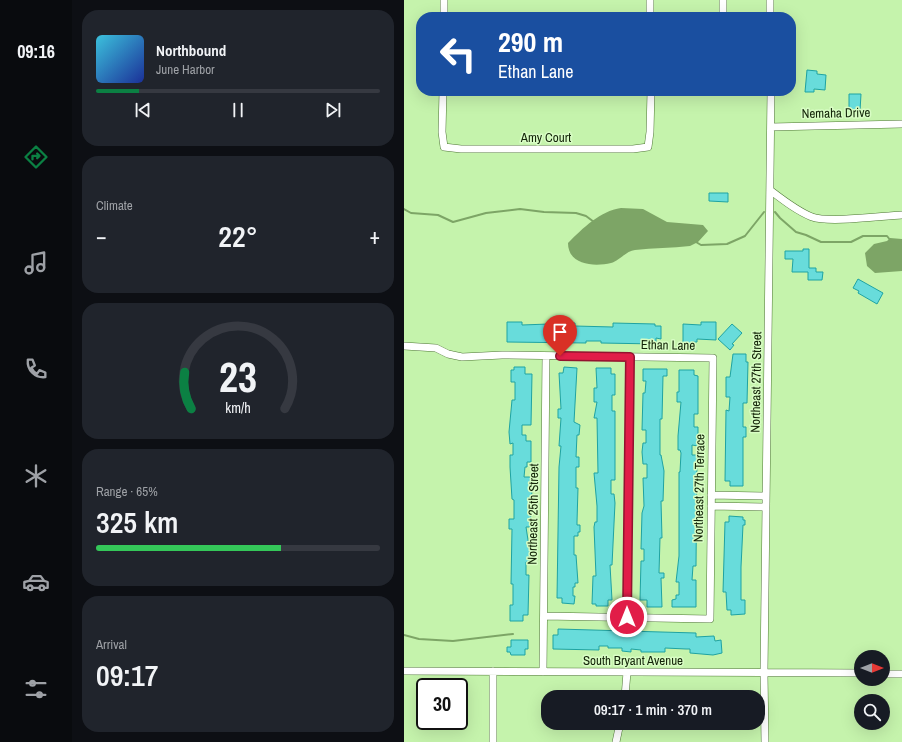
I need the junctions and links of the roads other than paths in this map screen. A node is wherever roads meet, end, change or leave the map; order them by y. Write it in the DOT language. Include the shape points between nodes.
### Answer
graph roads {
  1 [pos="444,0"];
  2 [pos="650,0"];
  3 [pos="723,0"];
  4 [pos="770,0"];
  5 [pos="444,12"];
  6 [pos="650,12"];
  7 [pos="723,12"];
  8 [pos="770,12"];
  9 [pos="443,96"];
  10 [pos="651,96"];
  11 [pos="771,96"];
  12 [pos="902,124"];
  13 [pos="771,127"];
  14 [pos="770,190"];
  15 [pos="902,215"];
  16 [pos="404,346"];
  17 [pos="546,356"];
  18 [pos="630,357"];
  19 [pos="713,358"];
  20 [pos="711,495"];
  21 [pos="766,496"];
  22 [pos="711,506"];
  23 [pos="766,507"];
  24 [pos="544,616"];
  25 [pos="627,617"];
  26 [pos="404,671"];
  27 [pos="493,671"];
  28 [pos="543,672"];
  29 [pos="627,672"];
  30 [pos="764,673"];
  31 [pos="854,674"];
  32 [pos="890,674"];
  33 [pos="902,674"];
  34 [pos="626,690"];
  35 [pos="619,730"];
  36 [pos="493,742"];
  37 [pos="616,742"];
  38 [pos="765,742"];
  1 -- 5 [label="street"];
  2 -- 6 [label="street"];
  3 -- 7 [label="street"];
  4 -- 8 [label="street"];
  9 -- 10 [label="street, Amy Court" via="444,147 632,149 648,147"];
  11 -- 13 [label="street, Northeast 27th Street"];
  12 -- 13 [label="street, Nemaha Drive"];
  13 -- 14 [label="street, Northeast 27th Street"];
  14 -- 15 [label="street" via="798,210 814,217 831,219"];
  14 -- 21 [label="street, Northeast 27th Street"];
  16 -- 17 [label="street, Ethan Lane" via="436,348 462,357"];
  17 -- 18 [label="street, Ethan Lane"];
  17 -- 24 [label="street, Northeast 25th Street"];
  18 -- 19 [label="street, Ethan Lane"];
  18 -- 25 [label="street"];
  19 -- 20 [label="street, Northeast 27th Terrace"];
  20 -- 21 [label="street"];
  20 -- 22 [label="street, Northeast 27th Terrace"];
  21 -- 23 [label="street, Northeast 27th Street"];
  22 -- 23 [label="street"];
  22 -- 25 [label="street, Northeast 27th Terrace" via="710,618"];
  23 -- 30 [label="street, Northeast 27th Street"];
  24 -- 25 [label="street"];
  24 -- 28 [label="street, Northeast 25th Street"];
  26 -- 27 [label="street, South Bryant Avenue"];
  27 -- 28 [label="street, South Bryant Avenue"];
  27 -- 36 [label="street"];
  28 -- 29 [label="street, South Bryant Avenue"];
  29 -- 30 [label="street, South Bryant Avenue"];
  29 -- 34 [label="street"];
  30 -- 31 [label="street, South Bryant Avenue"];
  30 -- 38 [label="street, Northeast 27th Street"];
  32 -- 33 [label="street"];
  35 -- 37 [label="street"];
}
